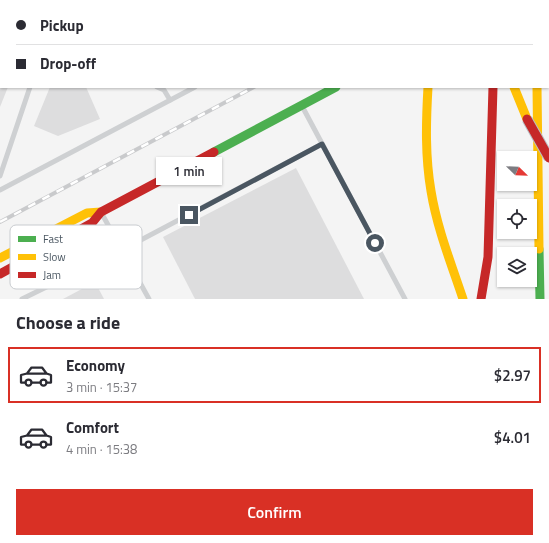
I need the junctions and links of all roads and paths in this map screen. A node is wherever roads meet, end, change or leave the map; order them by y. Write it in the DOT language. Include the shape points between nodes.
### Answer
graph roads {
  1 [pos="30,88"];
  2 [pos="159,88"];
  3 [pos="193,88"];
  4 [pos="334,88"];
  5 [pos="428,88"];
  6 [pos="494,88"];
  7 [pos="514,88"];
  8 [pos="537,88"];
  9 [pos="170,100"];
  10 [pos="302,105"];
  11 [pos="322,144"];
  12 [pos="549,158"];
  13 [pos="0,176"];
  14 [pos="0,190"];
  15 [pos="101,212"];
  16 [pos="64,225"];
  17 [pos="88,225"];
  18 [pos="108,225"];
  19 [pos="142,239"];
  20 [pos="10,253"];
  21 [pos="0,258"];
  22 [pos="10,268"];
  23 [pos="0,274"];
  24 [pos="142,286"];
  25 [pos="42,289"];
  26 [pos="22,299"];
  27 [pos="149,299"];
  28 [pos="405,299"];
  29 [pos="463,299"];
  30 [pos="481,299"];
  31 [pos="540,299"];
  1 -- 13 [label="lane"];
  2 -- 9 [label="lane" via="164,90"];
  3 -- 9 [label="lane"];
  4 -- 10 [label="main road"];
  5 -- 29 [label="main road" via="427,157 431,191 442,240"];
  6 -- 30 [label="main road" via="488,256"];
  7 -- 12 [label="main road, bridge" via="527,119"];
  8 -- 31 [label="main road, bridge"];
  9 -- 14 [label="lane"];
  10 -- 11 [label="lane"];
  10 -- 15 [label="main road"];
  11 -- 19 [label="lane"];
  11 -- 28 [label="lane"];
  15 -- 16 [label="main road" via="87,213"];
  15 -- 17 [label="main road"];
  15 -- 18 [label="lane"];
  20 -- 21 [label="main road"];
  22 -- 23 [label="main road"];
  24 -- 27 [label="lane"];
  25 -- 26 [label="lane"];
}
